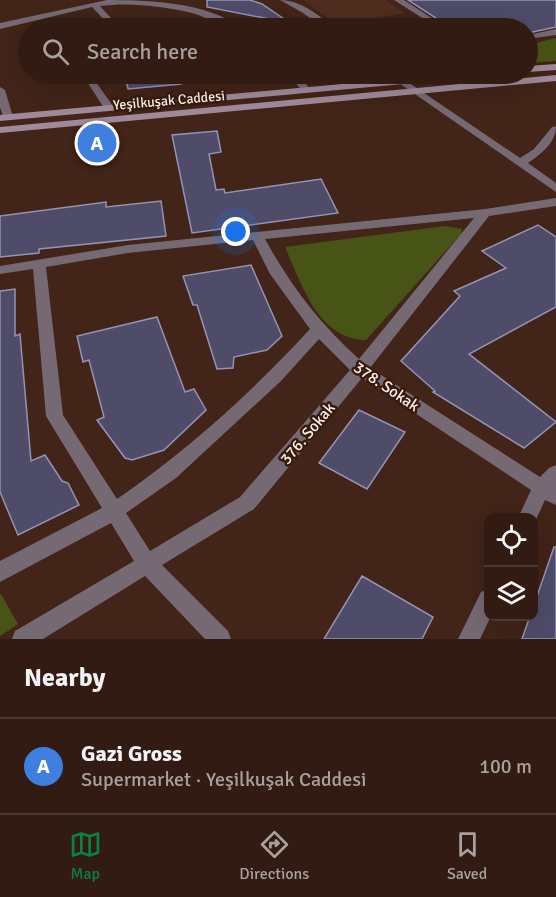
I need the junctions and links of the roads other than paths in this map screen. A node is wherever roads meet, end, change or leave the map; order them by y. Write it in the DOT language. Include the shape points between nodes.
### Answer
graph roads {
  1 [pos="116,0"];
  2 [pos="284,0"];
  3 [pos="398,0"];
  4 [pos="94,4"];
  5 [pos="35,18"];
  6 [pos="107,18"];
  7 [pos="218,18"];
  8 [pos="315,18"];
  9 [pos="427,18"];
  10 [pos="18,22"];
  11 [pos="0,26"];
  12 [pos="556,32"];
  13 [pos="538,35"];
  14 [pos="556,67"];
  15 [pos="538,68"];
  16 [pos="556,78"];
  17 [pos="538,80"];
  18 [pos="93,84"];
  19 [pos="302,84"];
  20 [pos="337,84"];
  21 [pos="405,84"];
  22 [pos="491,84"];
  23 [pos="305,88"];
  24 [pos="0,90"];
  25 [pos="416,91"];
  26 [pos="108,106"];
  27 [pos="4,117"];
  28 [pos="556,129"];
  29 [pos="0,130"];
  30 [pos="522,162"];
  31 [pos="556,188"];
  32 [pos="556,202"];
  33 [pos="485,213"];
  34 [pos="257,236"];
  35 [pos="39,264"];
  36 [pos="0,270"];
  37 [pos="319,330"];
  38 [pos="360,369"];
  39 [pos="556,473"];
  40 [pos="549,492"];
  41 [pos="114,511"];
  42 [pos="531,513"];
  43 [pos="147,564"];
  44 [pos="0,572"];
  45 [pos="484,609"];
  46 [pos="23,639"];
  47 [pos="220,639"];
  48 [pos="469,639"];
  1 -- 4 [label="street"];
  1 -- 7 [label="street" via="200,11"];
  2 -- 8 [label="street"];
  3 -- 9 [label="street"];
  4 -- 5 [label="street"];
  4 -- 6 [label="street"];
  10 -- 11 [label="street"];
  12 -- 13 [label="street"];
  14 -- 15 [label="main road"];
  16 -- 17 [label="main road, Yeşilkuşak Caddesi"];
  18 -- 26 [label="street"];
  19 -- 23 [label="street"];
  20 -- 23 [label="main road"];
  21 -- 25 [label="street"];
  22 -- 25 [label="main road, Yeşilkuşak Caddesi"];
  23 -- 26 [label="main road"];
  24 -- 27 [label="street"];
  25 -- 29 [label="main road, Yeşilkuşak Caddesi"];
  25 -- 30 [label="street"];
  26 -- 27 [label="main road"];
  28 -- 30 [label="street" via="538,151"];
  30 -- 31 [label="street"];
  32 -- 33 [label="street"];
  33 -- 34 [label="street"];
  33 -- 38 [label="street, 376. Sokak"];
  34 -- 35 [label="street" via="128,249"];
  34 -- 37 [label="street, 378. Sokak" via="277,274"];
  35 -- 36 [label="street"];
  35 -- 41 [label="street" via="55,416"];
  37 -- 38 [label="street, 378. Sokak"];
  37 -- 41 [label="street" via="275,377 169,473"];
  38 -- 40 [label="street, 378. Sokak"];
  38 -- 43 [label="street, 376. Sokak" via="247,503"];
  39 -- 40 [label="street"];
  40 -- 42 [label="street"];
  41 -- 43 [label="street"];
  41 -- 44 [label="street"];
  43 -- 46 [label="street, 376. Sokak"];
  43 -- 47 [label="street"];
  45 -- 48 [label="street"];
}
